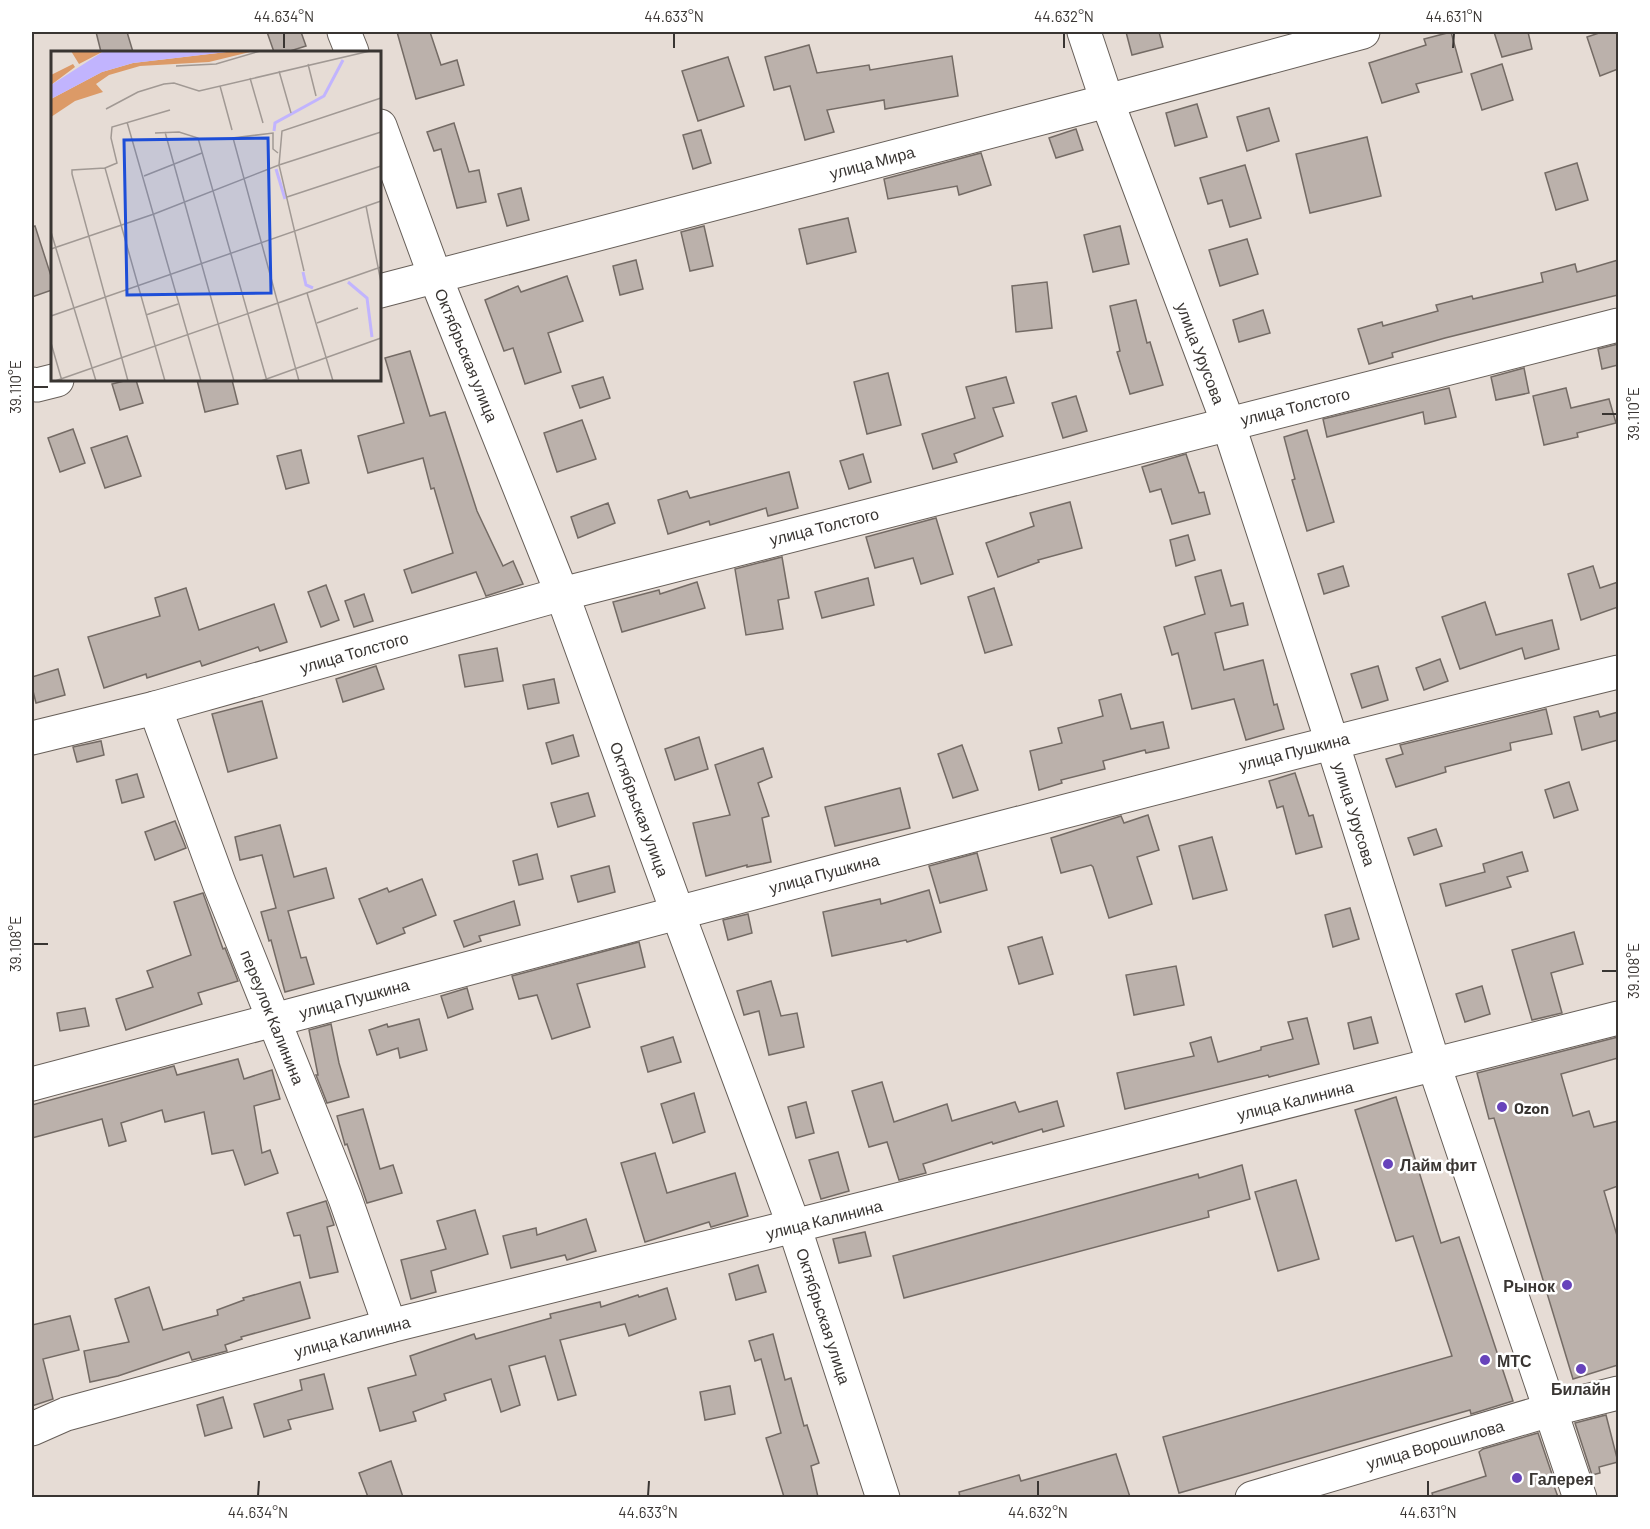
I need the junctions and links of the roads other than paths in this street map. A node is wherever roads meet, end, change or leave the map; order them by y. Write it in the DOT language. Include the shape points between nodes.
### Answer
graph roads {
  1 [pos="344,32"];
  2 [pos="1084,32"];
  3 [pos="1363,32"];
  4 [pos="352,51"];
  5 [pos="1107,101"];
  6 [pos="381,129"];
  7 [pos="435,276"];
  8 [pos="381,291"];
  9 [pos="1618,325"];
  10 [pos="53,381"];
  11 [pos="32,384"];
  12 [pos="1228,423"];
  13 [pos="562,594"];
  14 [pos="1618,672"];
  15 [pos="155,708"];
  16 [pos="32,738"];
  17 [pos="1332,742"];
  18 [pos="677,911"];
  19 [pos="1618,1018"];
  20 [pos="274,1020"];
  21 [pos="1434,1065"];
  22 [pos="32,1084"];
  23 [pos="794,1226"];
  24 [pos="390,1326"];
  25 [pos="1618,1393"];
  26 [pos="1550,1410"];
  27 [pos="32,1429"];
  28 [pos="883,1497"];
  29 [pos="1252,1497"];
  30 [pos="1580,1497"];
  1 -- 4 [label="street"];
  2 -- 5 [label="street, улица Урусова"];
  3 -- 5 [label="street, улица Мира"];
  5 -- 7 [label="street, улица Мира"];
  5 -- 12 [label="street, улица Урусова"];
  6 -- 7 [label="street, Октябрьская улица"];
  7 -- 8 [label="street, улица Мира"];
  7 -- 13 [label="street, Октябрьская улица"];
  9 -- 12 [label="street, улица Толстого"];
  10 -- 11 [label="street"];
  12 -- 13 [label="street, улица Толстого"];
  12 -- 17 [label="street, улица Урусова"];
  13 -- 15 [label="street, улица Толстого"];
  13 -- 18 [label="street, Октябрьская улица"];
  14 -- 17 [label="street, улица Пушкина"];
  15 -- 16 [label="street, улица Толстого"];
  15 -- 20 [label="street, переулок Калинина"];
  17 -- 18 [label="street, улица Пушкина"];
  17 -- 21 [label="street, улица Урусова"];
  18 -- 20 [label="street, улица Пушкина"];
  18 -- 23 [label="street, Октябрьская улица"];
  19 -- 21 [label="street, улица Калинина"];
  20 -- 22 [label="street, улица Пушкина"];
  20 -- 24 [label="street, переулок Калинина" via="345,1198"];
  21 -- 23 [label="street, улица Калинина"];
  21 -- 26 [label="street, улица Урусова"];
  23 -- 24 [label="street, улица Калинина"];
  23 -- 28 [label="street, Октябрьская улица"];
  24 -- 27 [label="street, улица Калинина" via="66,1414"];
  25 -- 26 [label="street, улица Ворошилова"];
  26 -- 29 [label="street, улица Ворошилова"];
  26 -- 30 [label="street, улица Урусова"];
}
